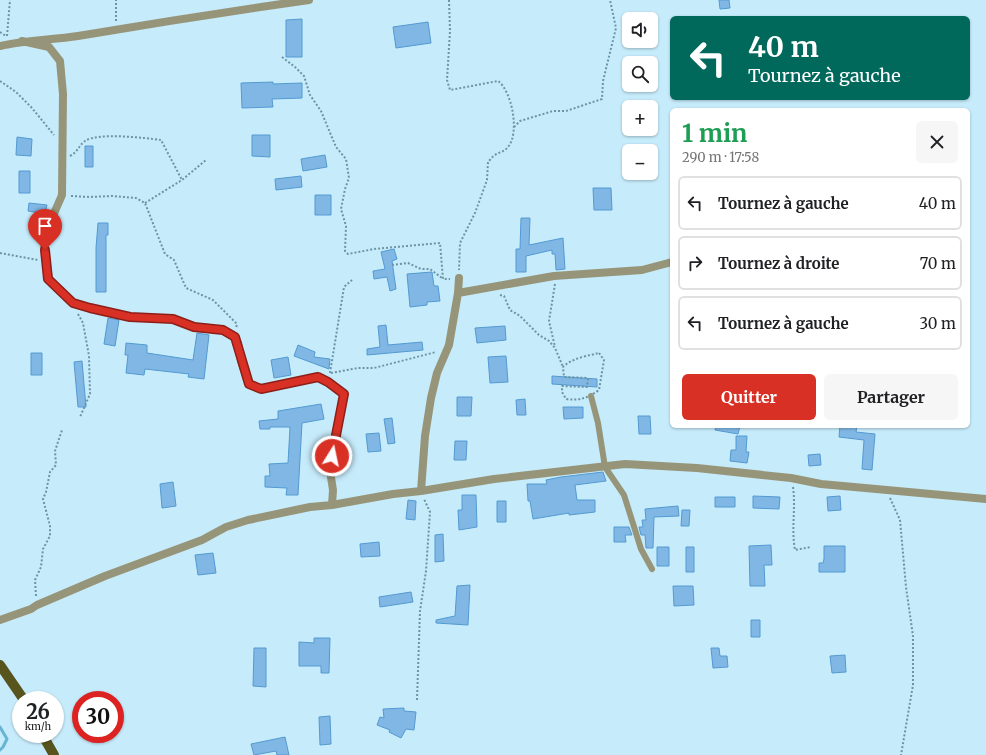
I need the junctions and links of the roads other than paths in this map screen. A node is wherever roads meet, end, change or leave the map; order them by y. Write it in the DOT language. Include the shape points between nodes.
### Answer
graph roads {
  1 [pos="309,0"];
  2 [pos="22,41"];
  3 [pos="2,45"];
  4 [pos="670,263"];
  5 [pos="458,278"];
  6 [pos="458,293"];
  7 [pos="591,396"];
  8 [pos="605,467"];
  9 [pos="421,491"];
  10 [pos="986,499"];
  11 [pos="332,505"];
  12 [pos="652,569"];
  13 [pos="0,620"];
  14 [pos="0,665"];
  15 [pos="18,691"];
  16 [pos="47,743"];
  17 [pos="54,755"];
  1 -- 2 [label="street" via="69,37"];
  2 -- 3 [label="street"];
  2 -- 11 [label="street" via="48,47 60,61 63,94 62,195 43,238 48,279 73,303 90,308 130,317 173,319 194,327 223,330 235,337 249,384 261,389 318,377 344,394 330,471"];
  4 -- 6 [label="street" via="642,270 554,276"];
  5 -- 6 [label="street"];
  6 -- 9 [label="street" via="449,345 437,373 431,398"];
  7 -- 8 [label="lane"];
  8 -- 9 [label="street" via="494,479"];
  8 -- 10 [label="street" via="625,464 661,465 791,478 822,484"];
  8 -- 12 [label="lane" via="624,495 641,549"];
  9 -- 11 [label="street"];
  11 -- 13 [label="street" via="310,507 226,527 202,540 105,576"];
  14 -- 15 [label="main road"];
  16 -- 17 [label="main road"];
}
